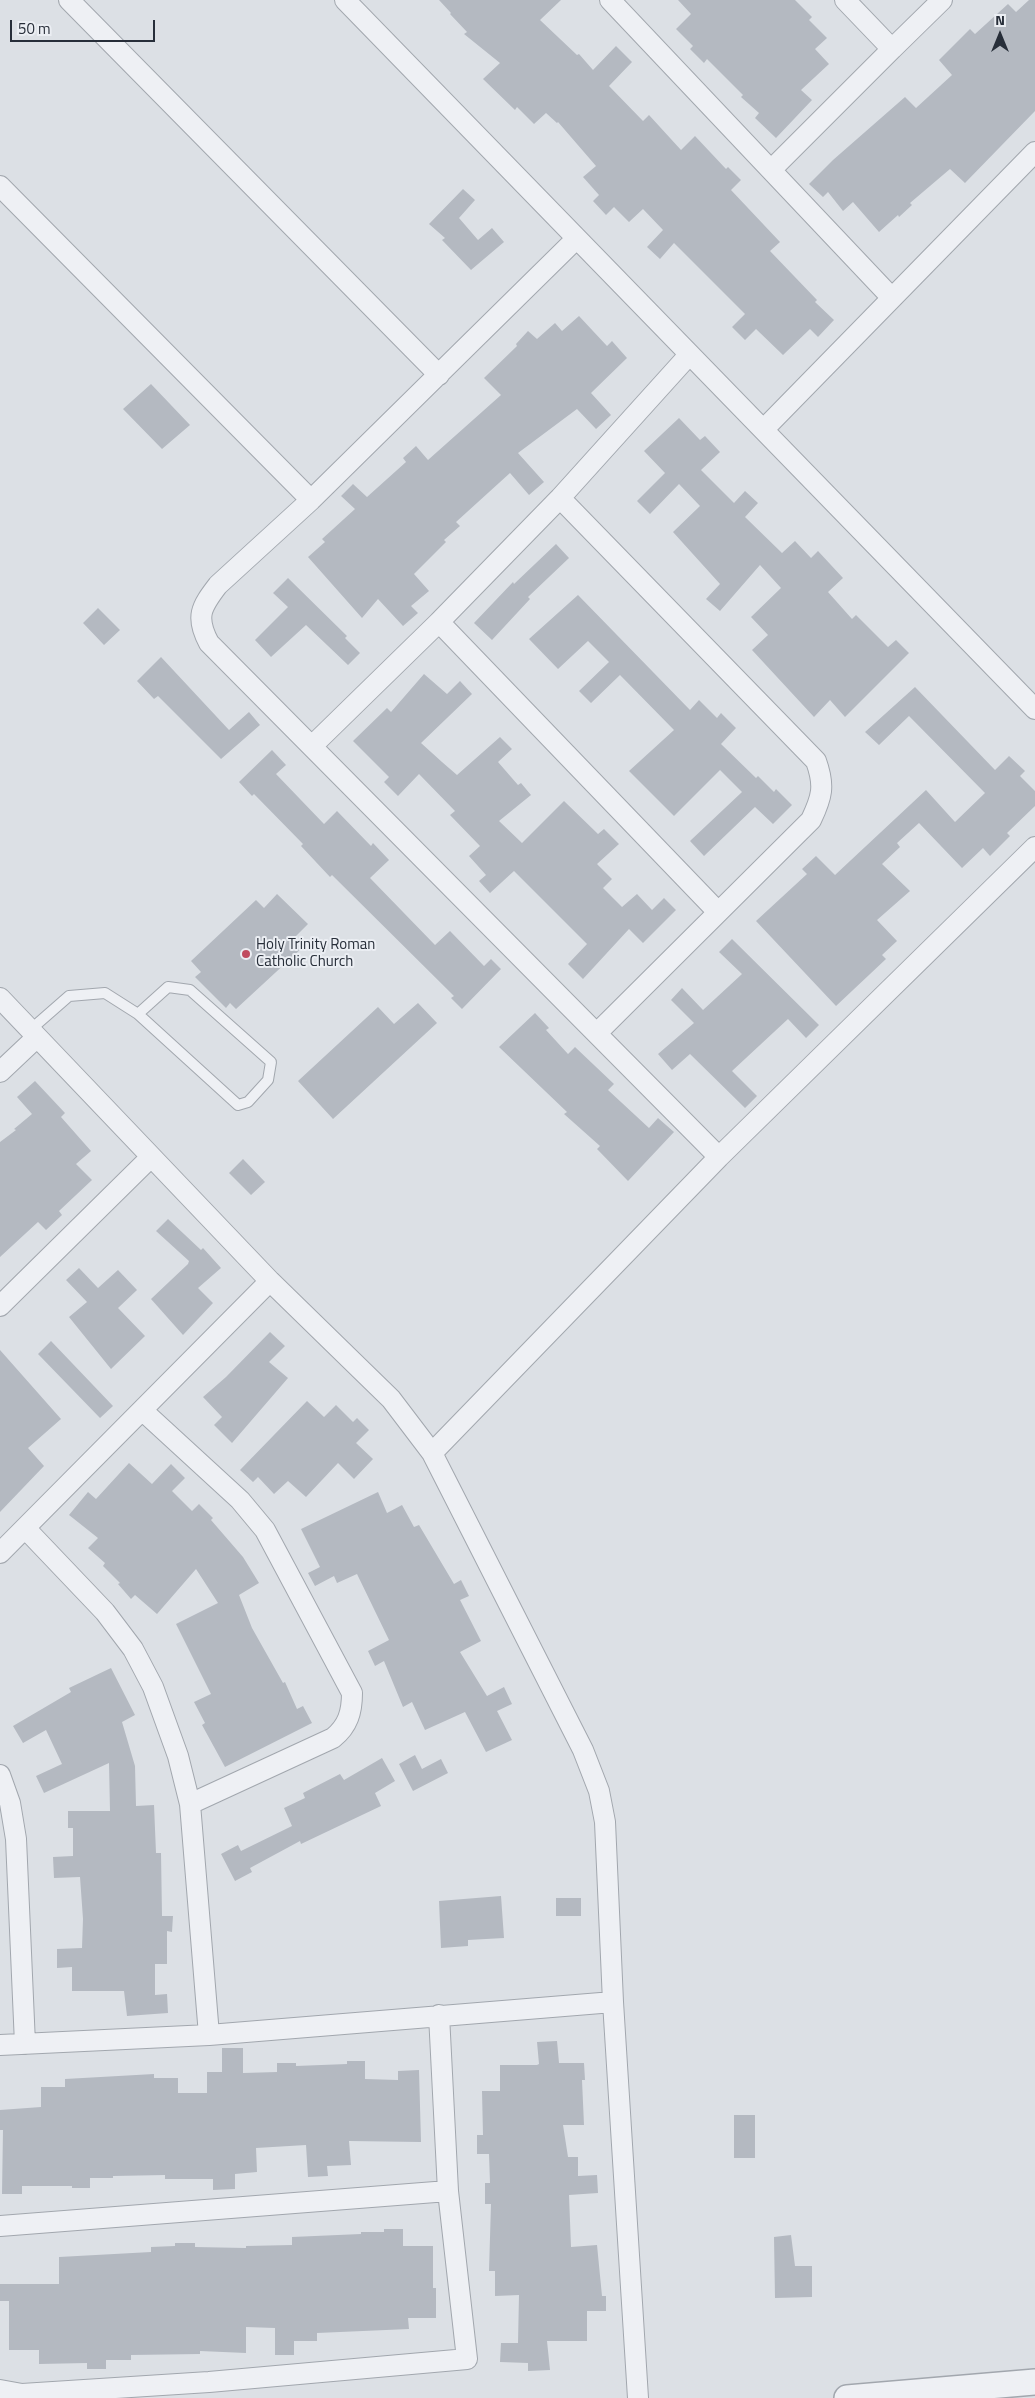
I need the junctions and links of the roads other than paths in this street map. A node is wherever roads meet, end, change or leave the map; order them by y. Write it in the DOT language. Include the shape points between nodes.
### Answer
graph roads {
  1 [pos="68,0"];
  2 [pos="345,0"];
  3 [pos="610,0"];
  4 [pos="845,0"];
  5 [pos="942,0"];
  6 [pos="892,49"];
  7 [pos="1035,152"];
  8 [pos="772,169"];
  9 [pos="0,186"];
  10 [pos="576,239"];
  11 [pos="891,298"];
  12 [pos="689,355"];
  13 [pos="439,375"];
  14 [pos="764,429"];
  15 [pos="560,498"];
  16 [pos="311,500"];
  17 [pos="439,622"];
  18 [pos="1035,709"];
  19 [pos="312,746"];
  20 [pos="1035,847"];
  21 [pos="718,912"];
  22 [pos="0,998"];
  23 [pos="138,1014"];
  24 [pos="597,1033"];
  25 [pos="32,1034"];
  26 [pos="0,1072"];
  27 [pos="151,1157"];
  28 [pos="718,1157"];
  29 [pos="270,1281"];
  30 [pos="0,1306"];
  31 [pos="143,1411"];
  32 [pos="432,1453"];
  33 [pos="25,1528"];
  34 [pos="0,1553"];
  35 [pos="0,1775"];
  36 [pos="190,1804"];
  37 [pos="613,2002"];
  38 [pos="439,2016"];
  39 [pos="209,2035"];
  40 [pos="25,2044"];
  41 [pos="0,2046"];
  42 [pos="448,2192"];
  43 [pos="0,2226"];
  44 [pos="1035,2382"];
  45 [pos="0,2390"];
  46 [pos="638,2398"];
  47 [pos="847,2398"];
  1 -- 13 [label="street"];
  2 -- 10 [label="street"];
  3 -- 8 [label="street"];
  4 -- 6 [label="street"];
  5 -- 6 [label="street"];
  6 -- 8 [label="street"];
  7 -- 11 [label="street"];
  8 -- 11 [label="street"];
  9 -- 16 [label="street"];
  10 -- 12 [label="street"];
  10 -- 13 [label="street"];
  11 -- 14 [label="street"];
  12 -- 14 [label="street"];
  12 -- 15 [label="street"];
  13 -- 16 [label="street"];
  14 -- 18 [label="street"];
  15 -- 17 [label="street"];
  15 -- 21 [label="street" via="816,761 822,790 811,820"];
  16 -- 19 [label="street" via="218,585 200,612 202,629 209,643"];
  17 -- 19 [label="street"];
  17 -- 21 [label="street"];
  19 -- 24 [label="street"];
  20 -- 28 [label="street"];
  21 -- 24 [label="street"];
  22 -- 25 [label="street"];
  23 -- 23 [label="lane" via="238,1106 248,1102 268,1080 271,1062 190,990 168,987"];
  23 -- 25 [label="lane" via="105,993 69,996"];
  24 -- 28 [label="street"];
  25 -- 26 [label="street"];
  25 -- 27 [label="street"];
  27 -- 29 [label="street"];
  27 -- 30 [label="street"];
  28 -- 32 [label="street"];
  29 -- 31 [label="street"];
  29 -- 32 [label="street" via="391,1398"];
  31 -- 33 [label="street"];
  31 -- 36 [label="street" via="240,1500 265,1530 352,1693 348,1722 333,1738"];
  32 -- 37 [label="street" via="583,1750 599,1791 606,1822"];
  33 -- 34 [label="street"];
  33 -- 36 [label="street" via="105,1612 133,1649 153,1687 178,1756"];
  35 -- 40 [label="street" via="10,1803 16,1839"];
  36 -- 39 [label="street"];
  37 -- 38 [label="street"];
  37 -- 46 [label="street"];
  38 -- 39 [label="street"];
  38 -- 42 [label="street"];
  39 -- 40 [label="street"];
  40 -- 41 [label="street"];
  42 -- 43 [label="street"];
  42 -- 45 [label="street" via="467,2359 208,2382 22,2394"];
  44 -- 47 [label="street"];
}
